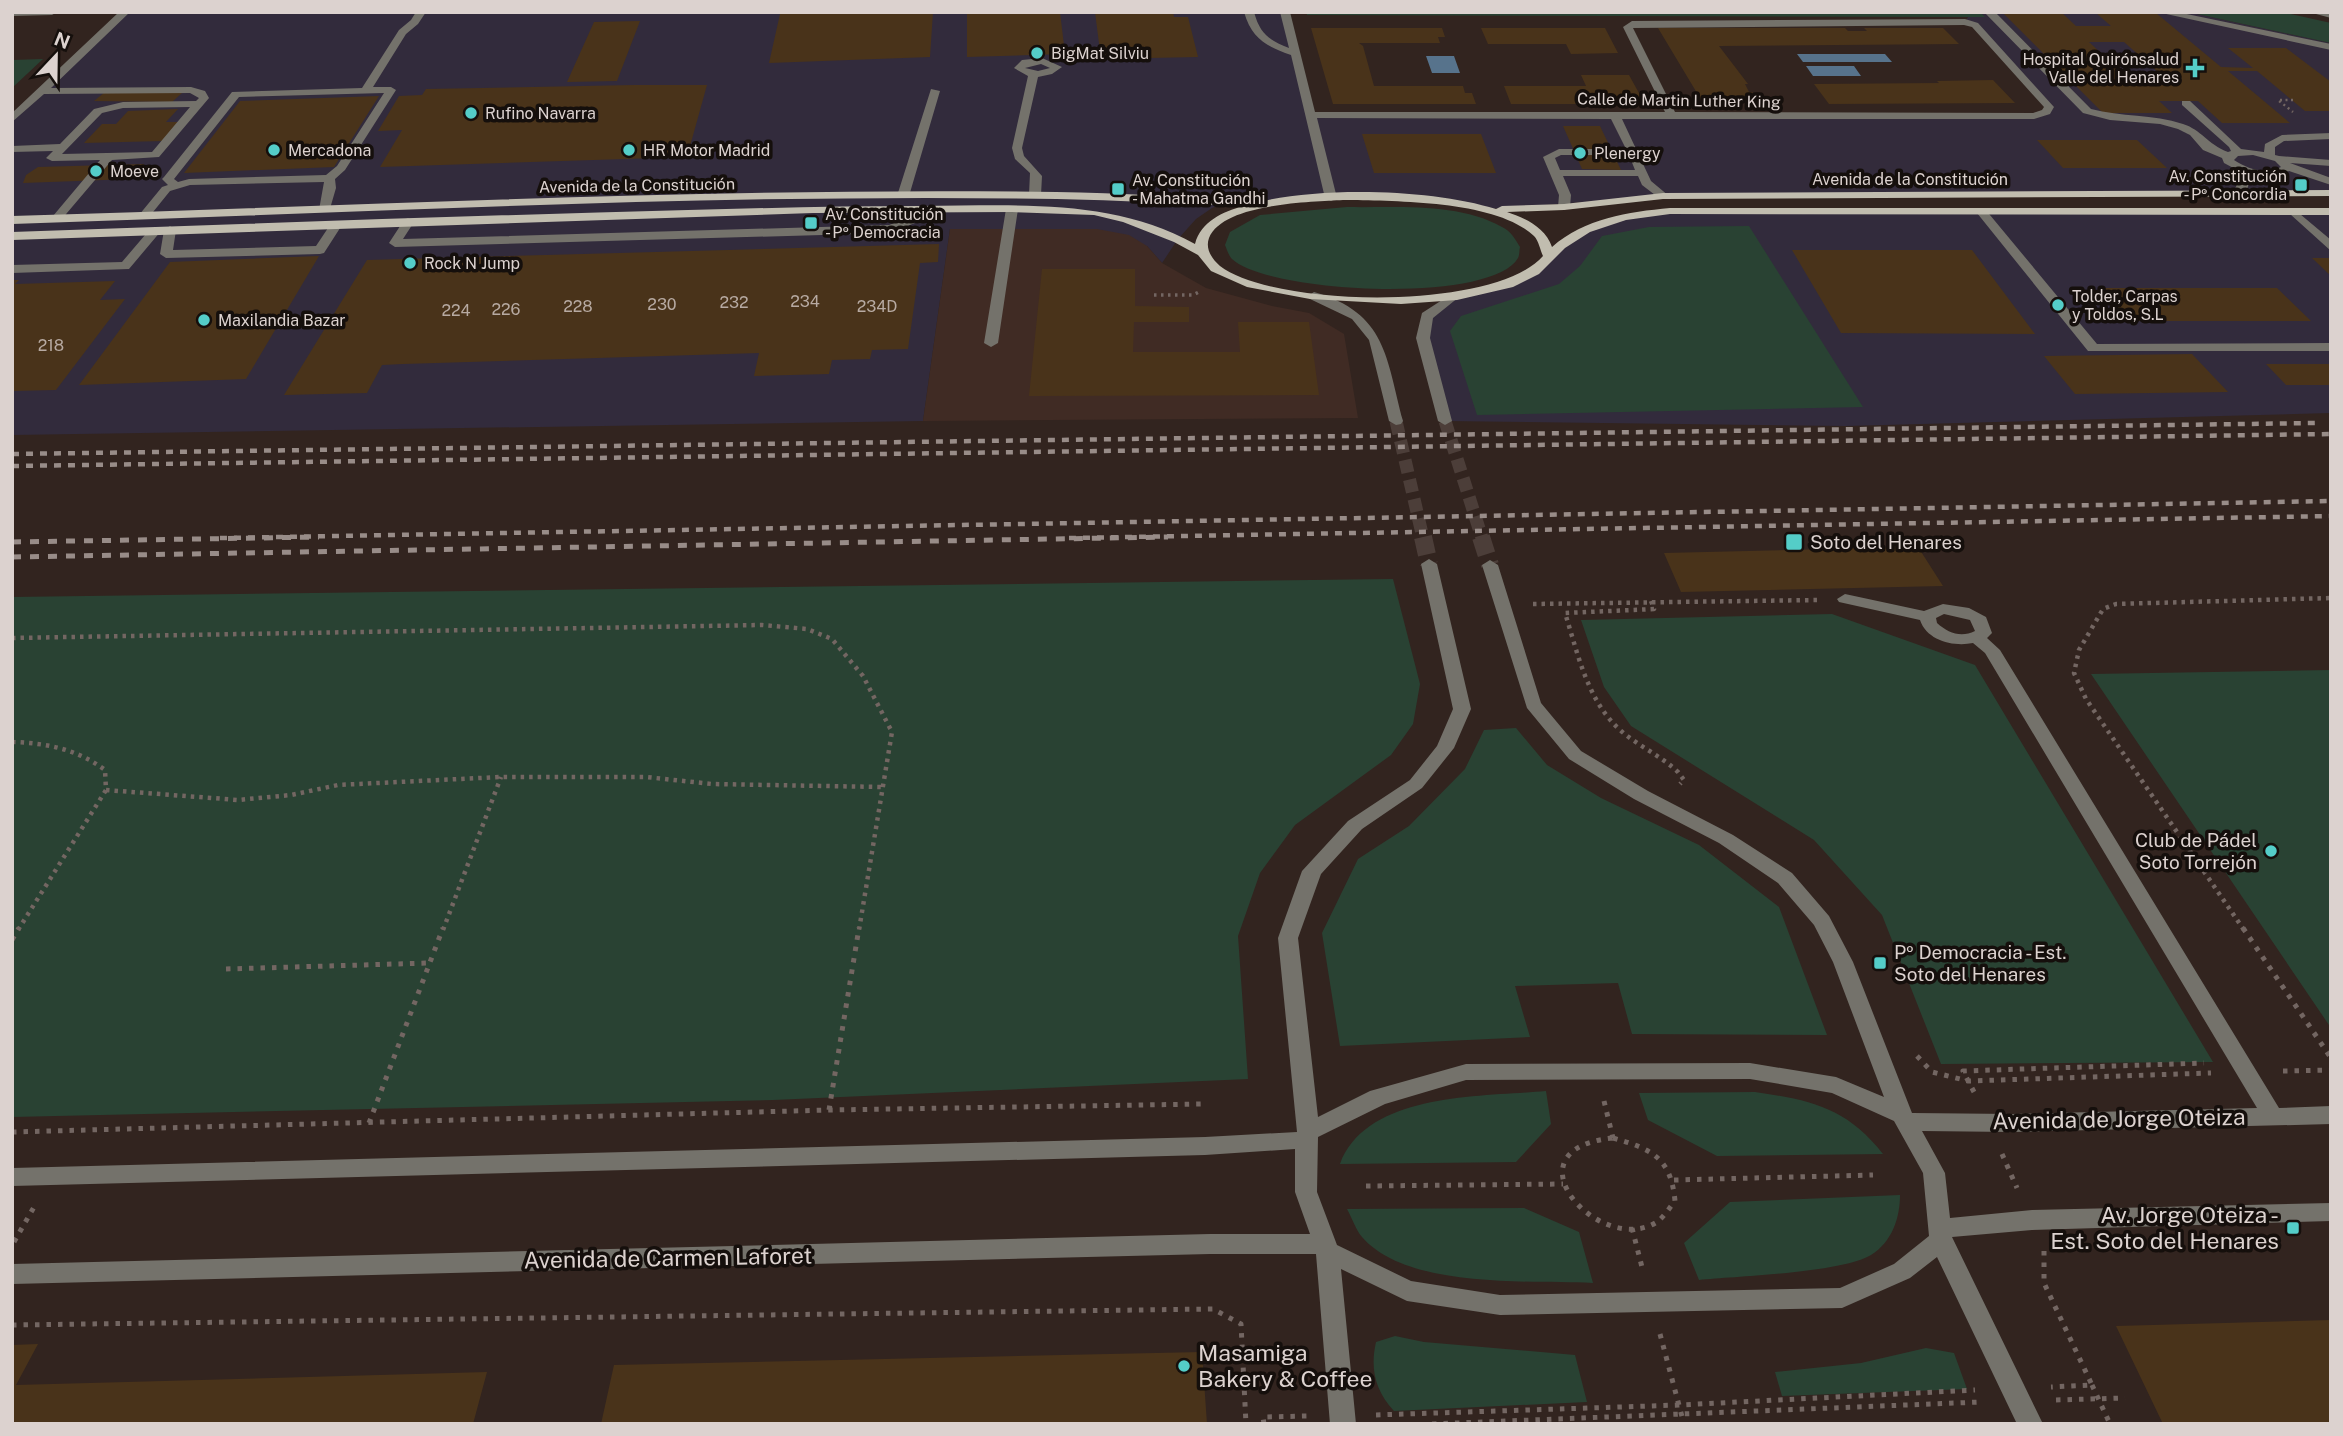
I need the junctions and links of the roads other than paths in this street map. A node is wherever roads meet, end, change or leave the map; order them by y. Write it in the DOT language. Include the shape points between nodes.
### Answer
graph roads {
  1 [pos="52,12"];
  2 [pos="125,12"];
  3 [pos="421,12"];
  4 [pos="1249,12"];
  5 [pos="1285,12"];
  6 [pos="1989,12"];
  7 [pos="2162,12"];
  8 [pos="2319,12"];
  9 [pos="12,13"];
  10 [pos="2331,15"];
  11 [pos="2331,47"];
  12 [pos="1294,53"];
  13 [pos="1034,74"];
  14 [pos="366,90"];
  15 [pos="935,90"];
  16 [pos="43,91"];
  17 [pos="2186,103"];
  18 [pos="199,104"];
  19 [pos="1614,114"];
  20 [pos="1671,114"];
  21 [pos="1311,115"];
  22 [pos="12,120"];
  23 [pos="2331,136"];
  24 [pos="63,147"];
  25 [pos="12,149"];
  26 [pos="1633,152"];
  27 [pos="2233,154"];
  28 [pos="109,156"];
  29 [pos="2279,161"];
  30 [pos="2331,163"];
  31 [pos="2249,171"];
  32 [pos="1556,173"];
  33 [pos="1642,173"];
  34 [pos="329,178"];
  35 [pos="2331,182"];
  36 [pos="175,185"];
  37 [pos="2331,193"];
  38 [pos="2237,194"];
  39 [pos="1035,195"];
  40 [pos="902,196"];
  41 [pos="1663,196"];
  42 [pos="1331,198"];
  43 [pos="1263,203"];
  44 [pos="1564,207"];
  45 [pos="919,209"];
  46 [pos="1012,209"];
  47 [pos="1490,209"];
  48 [pos="325,210"];
  49 [pos="1981,211"];
  50 [pos="2294,212"];
  51 [pos="2331,212"];
  52 [pos="145,215"];
  53 [pos="57,218"];
  54 [pos="12,220"];
  55 [pos="408,222"];
  56 [pos="336,225"];
  57 [pos="170,230"];
  58 [pos="155,231"];
  59 [pos="12,236"];
  60 [pos="2331,247"];
  61 [pos="1201,252"];
  62 [pos="1548,254"];
  63 [pos="12,270"];
  64 [pos="1314,296"];
  65 [pos="1453,296"];
  66 [pos="991,343"];
  67 [pos="2331,347"];
  68 [pos="1396,421"];
  69 [pos="1446,421"];
  70 [pos="1429,564"];
  71 [pos="1490,565"];
  72 [pos="1845,599"];
  73 [pos="1928,617"];
  74 [pos="1977,638"];
  75 [pos="2331,1115"];
  76 [pos="2273,1116"];
  77 [pos="1905,1118"];
  78 [pos="1307,1136"];
  79 [pos="12,1177"];
  80 [pos="2331,1212"];
  81 [pos="1941,1234"];
  82 [pos="1326,1247"];
  83 [pos="12,1274"];
  84 [pos="1343,1424"];
  85 [pos="2030,1424"];
  1 -- 9 [label="street"];
  2 -- 16 [label="street"];
  3 -- 14 [label="street" via="401,32"];
  4 -- 12 [label="street" via="1253,32"];
  5 -- 12 [label="street"];
  6 -- 27 [label="street" via="2087,111 2161,121 2194,133 2207,148"];
  7 -- 11 [label="street"];
  8 -- 10 [label="street"];
  12 -- 21 [label="street"];
  13 -- 39 [label="street" via="1017,148 1019,157 1035,169"];
  14 -- 34 [label="street" via="391,90 341,168"];
  14 -- 36 [label="street" via="236,94 210,133 168,179"];
  15 -- 40 [label="street"];
  16 -- 18 [label="street" via="191,90 204,98"];
  16 -- 22 [label="street"];
  17 -- 27 [label="street" via="2234,146"];
  18 -- 24 [label="street" via="108,107 97,111"];
  18 -- 28 [label="street" via="155,155"];
  19 -- 20 [label="street, Calle de Martin Luther King"];
  19 -- 21 [label="street, Calle de Martin Luther King"];
  19 -- 26 [label="street"];
  20 -- 20 [label="street, Calle de Martin Luther King" via="1628,27 1632,24 1965,22 1975,25 2049,107 2046,112 2020,116"];
  21 -- 42 [label="street"];
  23 -- 29 [label="street" via="2282,138 2269,146"];
  24 -- 25 [label="street"];
  24 -- 28 [label="street" via="52,158"];
  26 -- 32 [label="street" via="1559,152 1549,157"];
  26 -- 33 [label="street"];
  27 -- 29 [label="street"];
  27 -- 31 [label="street" via="2228,161"];
  28 -- 53 [label="street"];
  29 -- 30 [label="street"];
  29 -- 31 [label="street" via="2280,173"];
  29 -- 35 [label="street"];
  31 -- 38 [label="street" via="2242,174"];
  32 -- 33 [label="street"];
  32 -- 44 [label="street" via="1565,195"];
  33 -- 41 [label="street" via="1646,183"];
  34 -- 36 [label="street"];
  34 -- 48 [label="street"];
  36 -- 52 [label="street" via="166,189"];
  37 -- 38 [label="main road, Avenida de la Constitución"];
  38 -- 41 [label="main road, Avenida de la Constitución"];
  39 -- 40 [label="main road, Avenida de la Constitución"];
  39 -- 43 [label="main road, Avenida de la Constitución"];
  40 -- 48 [label="main road, Avenida de la Constitución"];
  41 -- 44 [label="main road, Avenida de la Constitución"];
  42 -- 43 [label="main road"];
  42 -- 47 [label="main road" via="1430,200"];
  43 -- 61 [label="main road" via="1212,224 1202,238"];
  44 -- 47 [label="main road, Avenida de la Constitución"];
  45 -- 46 [label="main road, Avenida de la Constitución"];
  45 -- 55 [label="main road, Avenida de la Constitución"];
  45 -- 55 [label="street" via="913,220 891,229 396,243"];
  46 -- 61 [label="main road, Avenida de la Constitución" via="1094,212 1126,219"];
  46 -- 66 [label="street"];
  47 -- 62 [label="main road" via="1516,218 1541,235"];
  48 -- 52 [label="main road, Avenida de la Constitución"];
  49 -- 50 [label="main road, Avenida de la Constitución"];
  49 -- 62 [label="main road, Avenida de la Constitución" via="1657,212 1598,223"];
  49 -- 67 [label="street" via="2093,348"];
  50 -- 51 [label="main road, Avenida de la Constitución"];
  50 -- 60 [label="street"];
  52 -- 53 [label="main road, Avenida de la Constitución"];
  53 -- 54 [label="main road, Avenida de la Constitución"];
  55 -- 56 [label="main road, Avenida de la Constitución"];
  56 -- 57 [label="main road, Avenida de la Constitución"];
  56 -- 57 [label="street" via="320,250 166,254"];
  57 -- 58 [label="main road, Avenida de la Constitución"];
  58 -- 59 [label="main road, Avenida de la Constitución"];
  58 -- 63 [label="street" via="125,267"];
  61 -- 64 [label="main road, Avenida de la Constitución" via="1213,269 1254,285"];
  62 -- 65 [label="main road, Avenida de la Constitución" via="1534,273 1505,285"];
  64 -- 65 [label="main road, Avenida de la Constitución" via="1390,301"];
  64 -- 68 [label="street" via="1357,316 1375,340"];
  65 -- 69 [label="street" via="1427,316 1423,338"];
  70 -- 78 [label="street" via="1462,709 1445,748 1416,783 1355,825 1312,871 1288,938"];
  71 -- 77 [label="street" via="1533,704 1574,755 1785,877 1822,921"];
  72 -- 73 [label="street"];
  73 -- 74 [label="street" via="1943,636"];
  73 -- 74 [label="street" via="1943,609 1968,613 1984,626"];
  74 -- 76 [label="street" via="1992,650"];
  75 -- 76 [label="street, Avenida de Jorge Oteiza"];
  76 -- 77 [label="street, Avenida de Jorge Oteiza" via="2012,1123"];
  77 -- 78 [label="street" via="1836,1085 1750,1071 1466,1072 1378,1097"];
  77 -- 81 [label="street" via="1934,1173"];
  78 -- 79 [label="street" via="1205,1146"];
  78 -- 82 [label="street" via="1306,1192"];
  80 -- 81 [label="street" via="2059,1219"];
  81 -- 82 [label="street" via="1902,1271 1842,1298 1500,1305 1407,1291"];
  81 -- 85 [label="street"];
  82 -- 83 [label="street, Avenida de Carmen Laforet" via="1210,1244"];
  82 -- 84 [label="street"];
}
